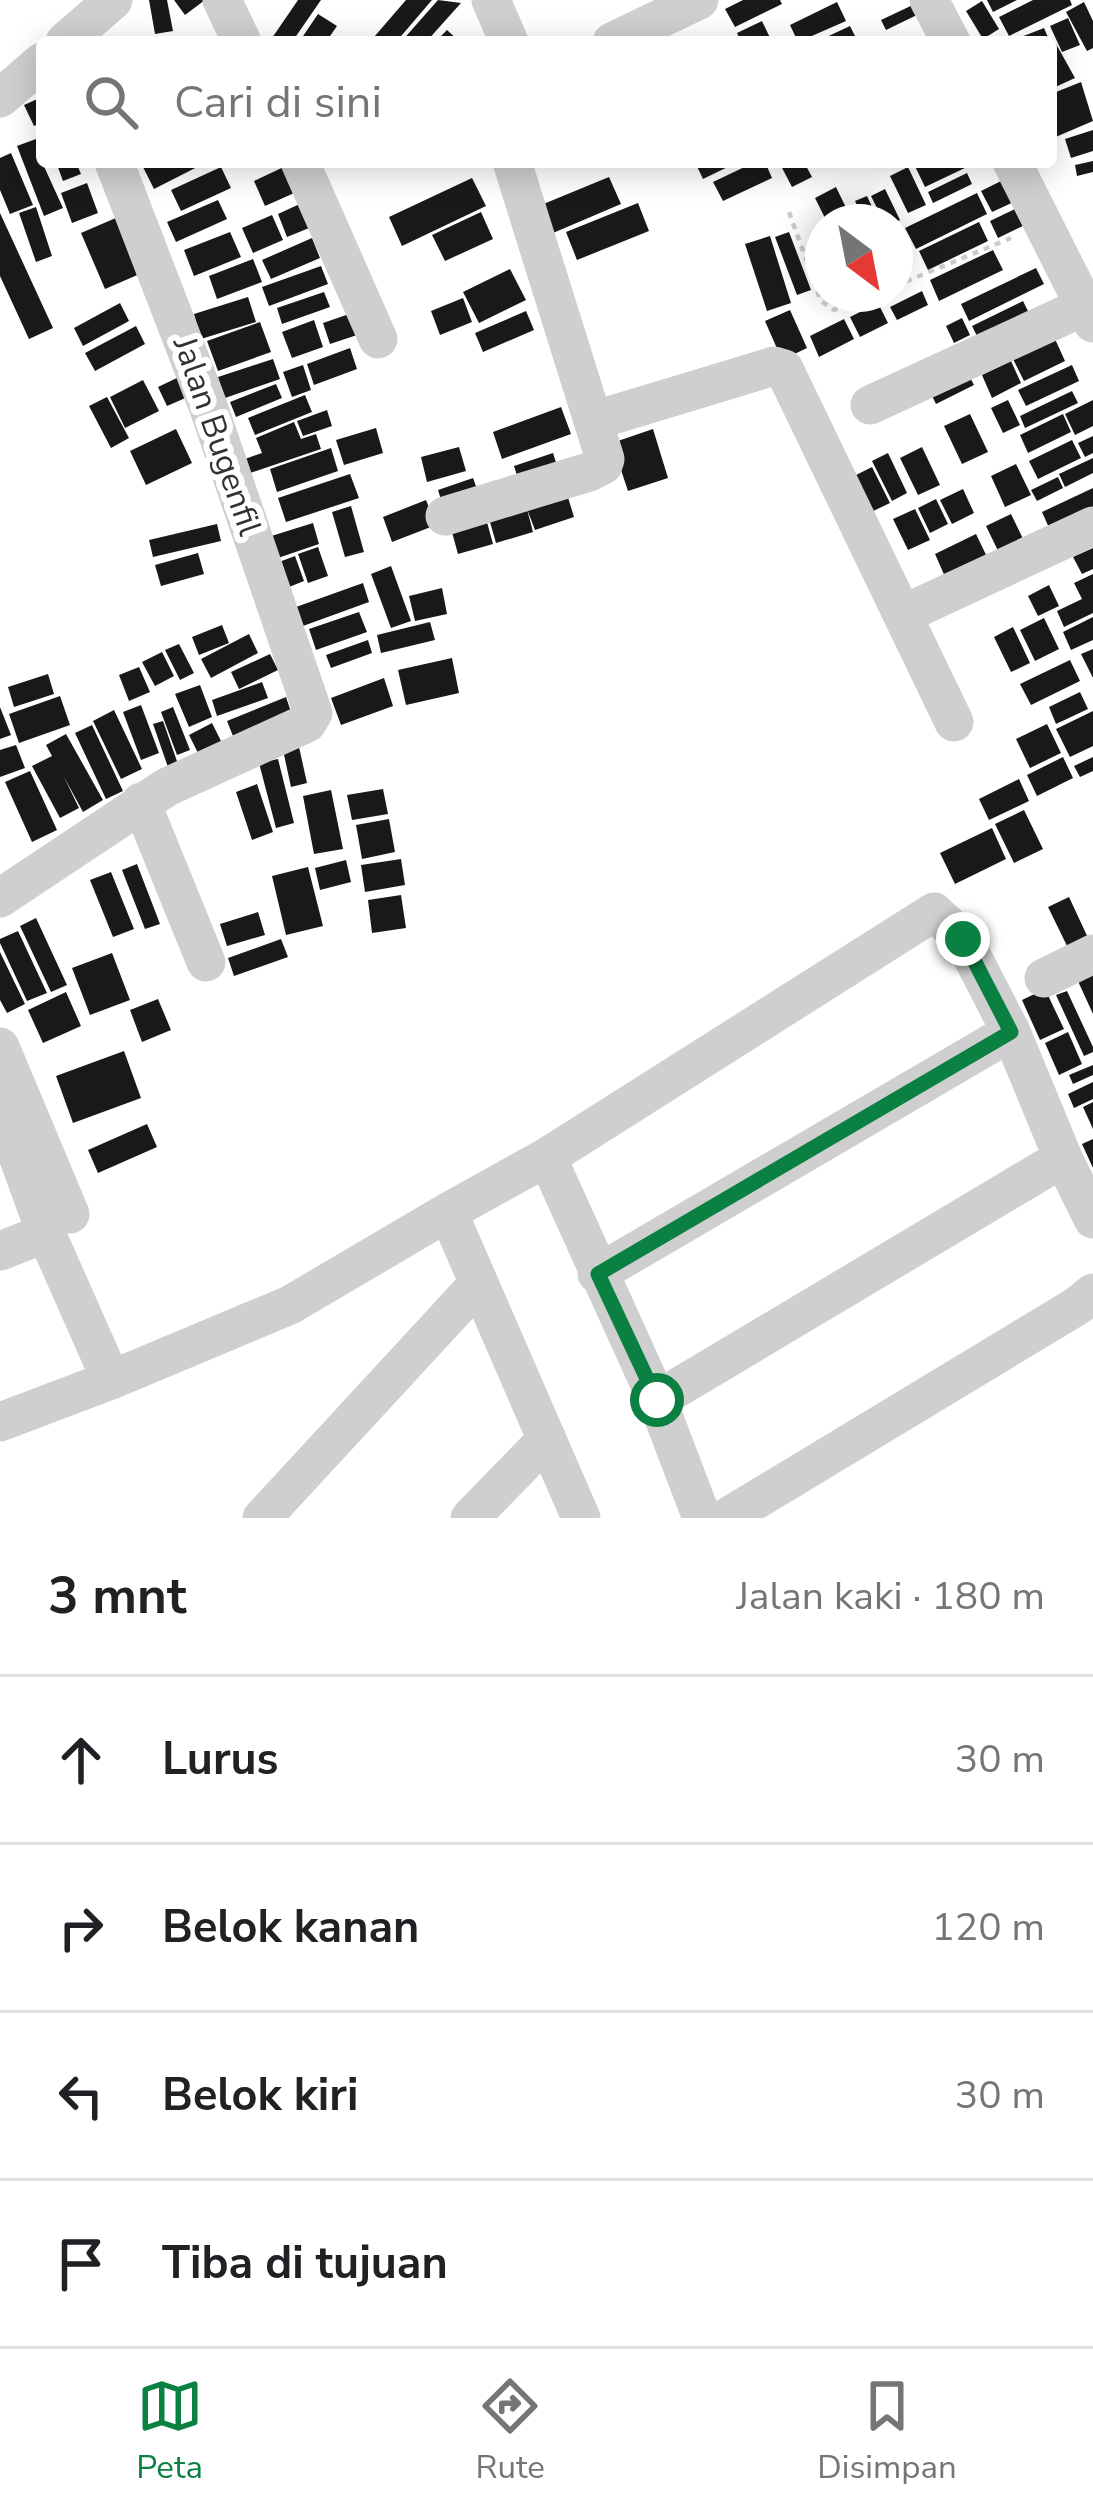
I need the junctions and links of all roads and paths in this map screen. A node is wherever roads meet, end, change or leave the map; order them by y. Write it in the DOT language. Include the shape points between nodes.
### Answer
graph roads {
  1 [pos="113,0"];
  2 [pos="222,0"];
  3 [pos="490,0"];
  4 [pos="699,0"];
  5 [pos="929,0"];
  6 [pos="72,36"];
  7 [pos="239,36"];
  8 [pos="505,36"];
  9 [pos="624,36"];
  10 [pos="948,36"];
  11 [pos="36,67"];
  12 [pos="0,98"];
  13 [pos="116,168"];
  14 [pos="303,168"];
  15 [pos="514,168"];
  16 [pos="1015,168"];
  17 [pos="788,212"];
  18 [pos="1044,225"];
  19 [pos="805,259"];
  20 [pos="913,279"];
  21 [pos="1089,315"];
  22 [pos="377,339"];
  23 [pos="871,405"];
  24 [pos="596,420"];
  25 [pos="445,517"];
  26 [pos="1093,526"];
  27 [pos="904,614"];
  28 [pos="954,722"];
  29 [pos="141,802"];
  30 [pos="4,884"];
  31 [pos="1093,954"];
  32 [pos="206,962"];
  33 [pos="1044,978"];
  34 [pos="1011,1032"];
  35 [pos="0,1047"];
  36 [pos="0,1107"];
  37 [pos="547,1157"];
  38 [pos="1063,1157"];
  39 [pos="448,1212"];
  40 [pos="1093,1219"];
  41 [pos="58,1223"];
  42 [pos="0,1252"];
  43 [pos="598,1274"];
  44 [pos="479,1283"];
  45 [pos="1093,1293"];
  46 [pos="111,1380"];
  47 [pos="657,1400"];
  48 [pos="0,1422"];
  49 [pos="547,1439"];
  50 [pos="262,1518"];
  51 [pos="470,1518"];
  52 [pos="581,1518"];
  53 [pos="702,1518"];
  54 [pos="726,1518"];
  1 -- 6 [label="street"];
  2 -- 7 [label="street"];
  3 -- 8 [label="street"];
  4 -- 9 [label="street"];
  5 -- 10 [label="street"];
  11 -- 12 [label="street"];
  13 -- 29 [label="street, Jalan Bugenfil" via="313,713 307,723"];
  14 -- 22 [label="street"];
  15 -- 24 [label="street"];
  16 -- 18 [label="street"];
  17 -- 19 [label="path"];
  18 -- 20 [label="path"];
  18 -- 21 [label="street"];
  21 -- 23 [label="street"];
  24 -- 25 [label="street" via="606,452 599,468"];
  24 -- 27 [label="street" via="784,368"];
  26 -- 27 [label="street"];
  27 -- 28 [label="street"];
  29 -- 30 [label="street"];
  29 -- 32 [label="street"];
  31 -- 33 [label="street"];
  34 -- 37 [label="street" via="963,939 934,912"];
  34 -- 38 [label="street"];
  34 -- 43 [label="street"];
  35 -- 41 [label="street"];
  36 -- 41 [label="street"];
  37 -- 39 [label="street"];
  37 -- 43 [label="street"];
  38 -- 40 [label="street"];
  38 -- 47 [label="street"];
  39 -- 44 [label="street"];
  39 -- 46 [label="street" via="290,1305"];
  41 -- 42 [label="street"];
  41 -- 46 [label="street"];
  43 -- 47 [label="street"];
  44 -- 49 [label="street"];
  44 -- 50 [label="street"];
  45 -- 54 [label="street"];
  46 -- 48 [label="street"];
  47 -- 53 [label="street"];
  49 -- 51 [label="street"];
  49 -- 52 [label="street"];
}
